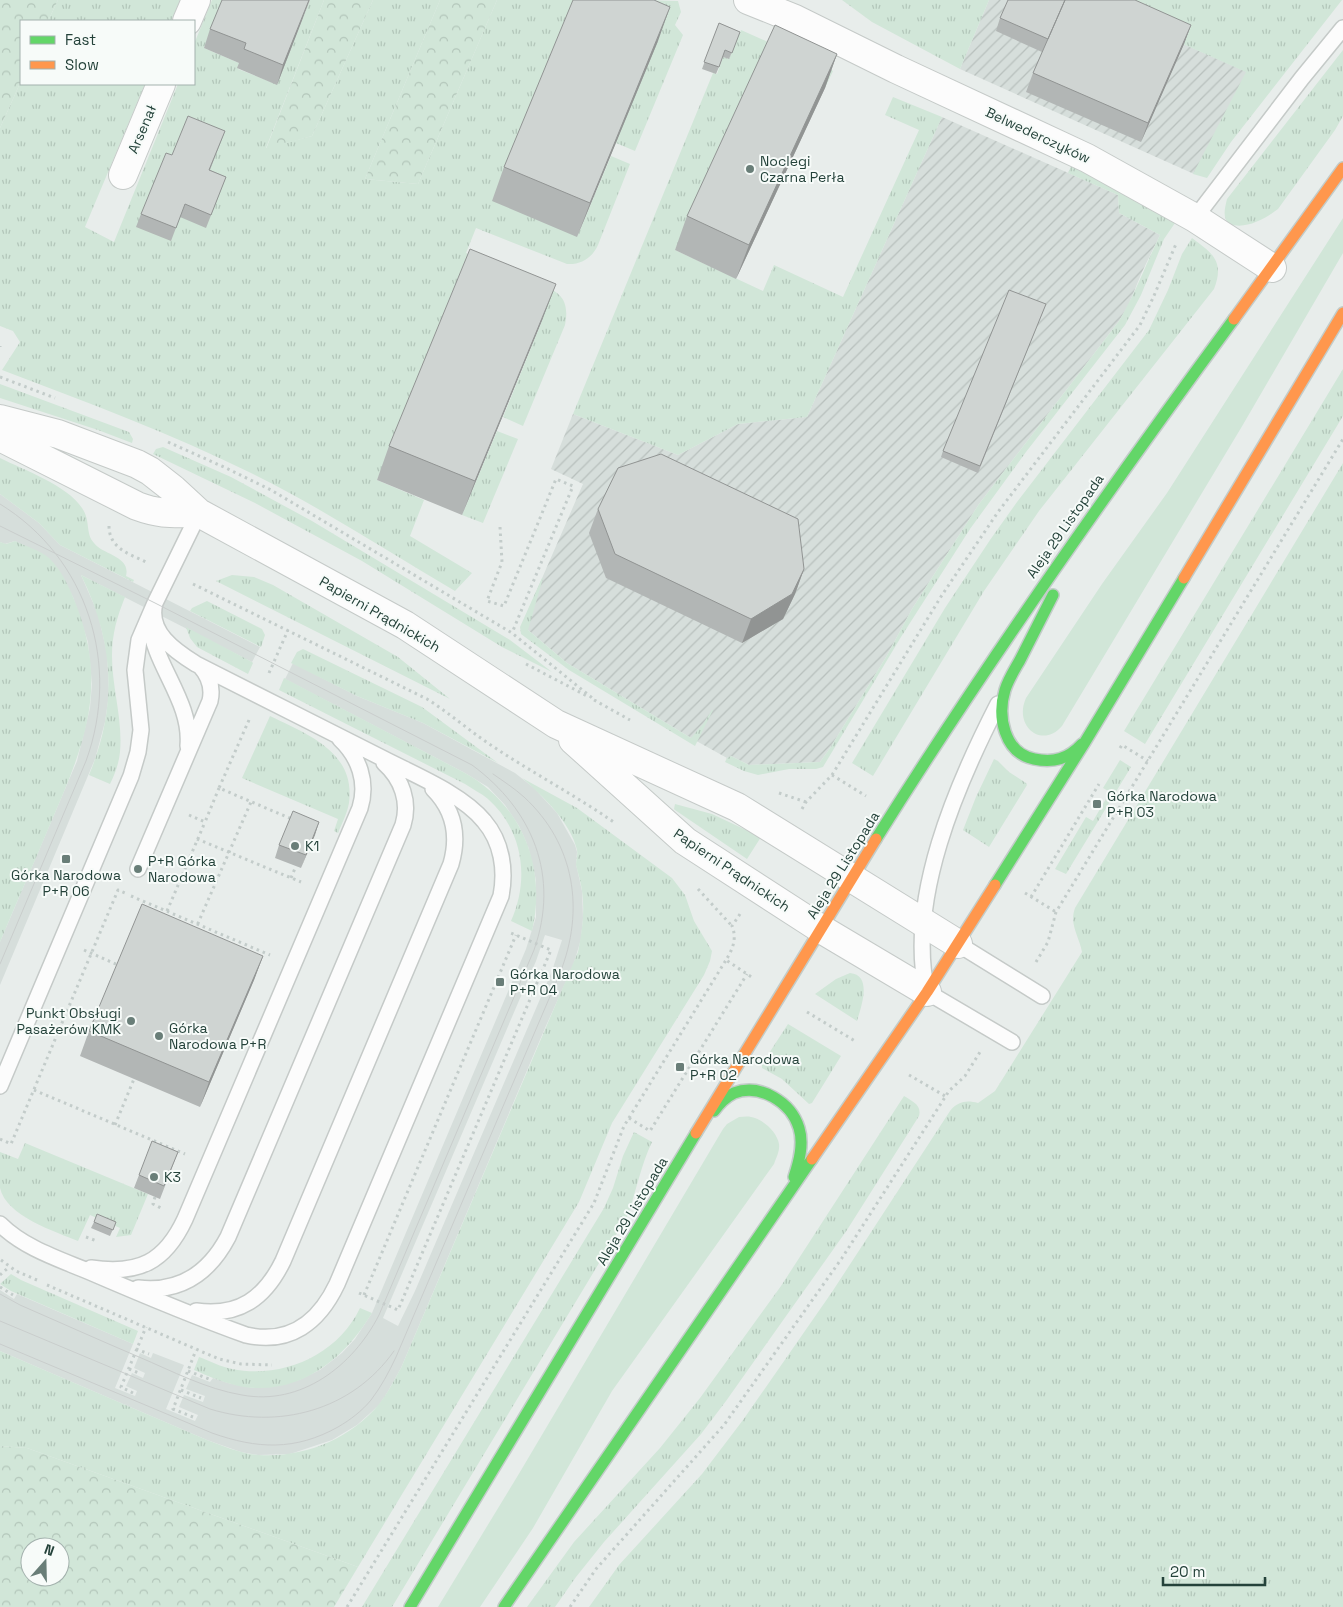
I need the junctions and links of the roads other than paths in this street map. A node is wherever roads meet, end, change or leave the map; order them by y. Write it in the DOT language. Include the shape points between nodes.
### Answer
graph roads {
  1 [pos="196,0"];
  2 [pos="748,0"];
  3 [pos="799,10"];
  4 [pos="187,20"];
  5 [pos="1343,28"];
  6 [pos="161,85"];
  7 [pos="1343,168"];
  8 [pos="123,175"];
  9 [pos="1195,218"];
  10 [pos="1272,268"];
  11 [pos="1343,312"];
  12 [pos="0,419"];
  13 [pos="0,437"];
  14 [pos="1101,500"];
  15 [pos="199,513"];
  16 [pos="153,607"];
  17 [pos="196,664"];
  18 [pos="1005,690"];
  19 [pos="556,724"];
  20 [pos="326,730"];
  21 [pos="1085,742"];
  22 [pos="362,748"];
  23 [pos="182,766"];
  24 [pos="416,776"];
  25 [pos="138,870"];
  26 [pos="852,878"];
  27 [pos="924,922"];
  28 [pos="821,929"];
  29 [pos="958,944"];
  30 [pos="927,992"];
  31 [pos="1042,996"];
  32 [pos="1012,1042"];
  33 [pos="0,1086"];
  34 [pos="704,1122"];
  35 [pos="786,1197"];
  36 [pos="2,1228"];
  37 [pos="71,1264"];
  38 [pos="116,1283"];
  39 [pos="169,1305"];
  40 [pos="410,1607"];
  41 [pos="504,1607"];
  1 -- 4 [label="street"];
  2 -- 3 [label="street, Belwederczyków"];
  3 -- 9 [label="street, Belwederczyków" via="896,69 1086,158"];
  5 -- 9 [label="lane"];
  6 -- 8 [label="street, Arsenał"];
  7 -- 10 [label="main road, Aleja 29 Listopada"];
  9 -- 10 [label="street, Belwederczyków"];
  10 -- 14 [label="main road, Aleja 29 Listopada"];
  11 -- 21 [label="main road"];
  12 -- 15 [label="street, Papierni Prądnickich" via="58,434 136,464 150,471"];
  13 -- 15 [label="street" via="152,512"];
  14 -- 18 [label="main road"];
  14 -- 26 [label="main road, Aleja 29 Listopada" via="1001,645"];
  15 -- 16 [label="lane"];
  15 -- 19 [label="street, Papierni Prądnickich" via="405,625"];
  16 -- 17 [label="lane" via="161,635 170,647"];
  16 -- 23 [label="lane" via="150,626 155,647 187,724 189,743"];
  16 -- 33 [label="lane" via="139,640 135,661 141,730 131,776"];
  17 -- 20 [label="lane"];
  17 -- 23 [label="lane" via="207,676 211,696"];
  18 -- 21 [label="main road" via="1003,724 1008,740 1019,753 1038,760 1058,760 1067,758"];
  18 -- 27 [label="lane" via="956,793 931,877"];
  19 -- 26 [label="street, Papierni Prądnickich" via="737,807"];
  19 -- 28 [label="street, Papierni Prądnickich" via="685,841"];
  20 -- 22 [label="lane"];
  20 -- 37 [label="lane" via="344,744 358,766 363,784 362,802 185,1219 171,1244 148,1263 112,1270"];
  21 -- 29 [label="main road"];
  22 -- 24 [label="lane"];
  22 -- 38 [label="lane" via="383,762 397,777 405,800 405,819 228,1237 206,1268 180,1283 154,1289"];
  23 -- 25 [label="lane"];
  24 -- 39 [label="lane" via="436,792 450,812 456,839 453,858 283,1261 263,1292 230,1311 204,1312"];
  24 -- 39 [label="lane" via="466,803 485,821 500,850 503,889 334,1291 313,1320 294,1332 271,1338 246,1335"];
  26 -- 27 [label="street, Papierni Prądnickich"];
  26 -- 28 [label="main road, Aleja 29 Listopada"];
  27 -- 29 [label="street, Papierni Prądnickich"];
  27 -- 30 [label="lane" via="922,959"];
  28 -- 30 [label="street, Papierni Prądnickich"];
  28 -- 34 [label="main road, Aleja 29 Listopada"];
  29 -- 30 [label="main road"];
  29 -- 31 [label="lane"];
  30 -- 32 [label="lane"];
  30 -- 35 [label="main road"];
  34 -- 35 [label="main road" via="736,1092 762,1092 782,1104 795,1119 801,1143 797,1170"];
  34 -- 40 [label="main road, Aleja 29 Listopada"];
  35 -- 41 [label="main road"];
  36 -- 37 [label="lane" via="28,1245"];
  37 -- 38 [label="lane"];
  38 -- 39 [label="lane"];
}
